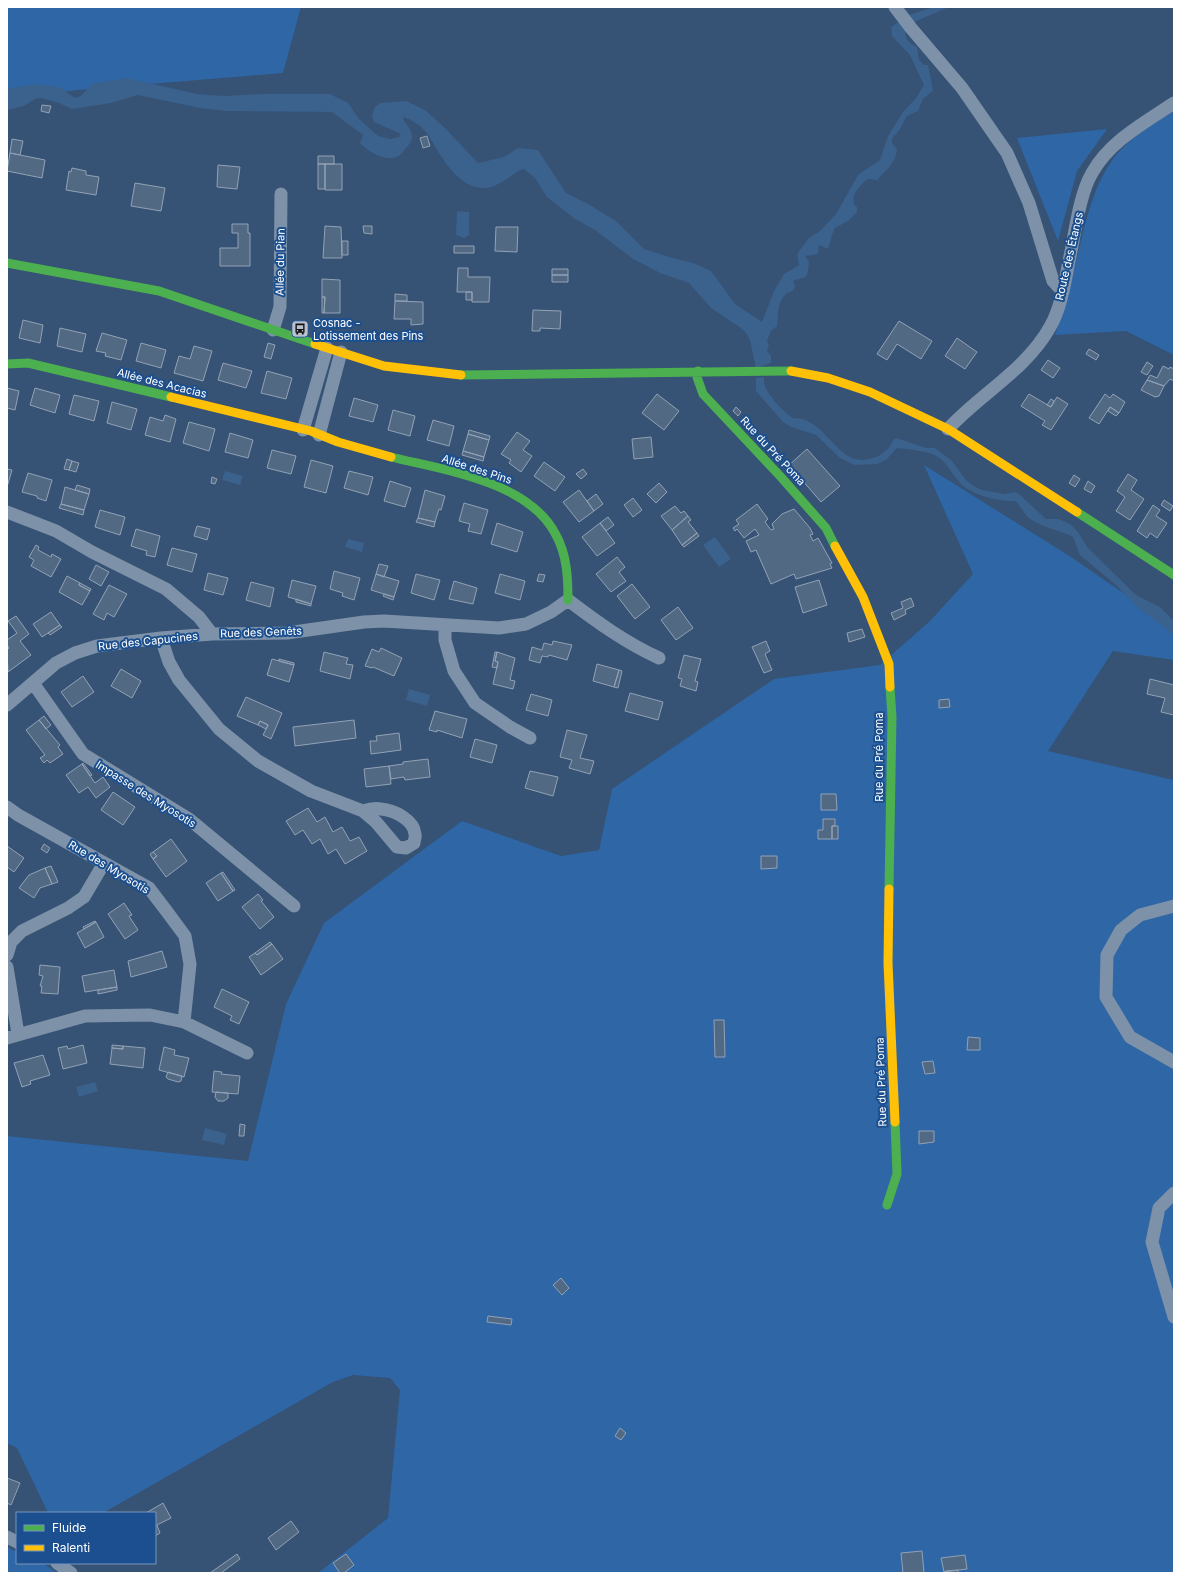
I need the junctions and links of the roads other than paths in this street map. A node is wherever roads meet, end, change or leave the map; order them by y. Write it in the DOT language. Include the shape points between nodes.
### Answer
graph roads {
  1 [pos="897,10"];
  2 [pos="1174,103"];
  3 [pos="281,194"];
  4 [pos="7,263"];
  5 [pos="1063,292"];
  6 [pos="273,330"];
  7 [pos="327,348"];
  8 [pos="341,352"];
  9 [pos="7,364"];
  10 [pos="698,371"];
  11 [pos="948,429"];
  12 [pos="311,432"];
  13 [pos="7,512"];
  14 [pos="1174,575"];
  15 [pos="568,600"];
  16 [pos="445,625"];
  17 [pos="212,634"];
  18 [pos="161,638"];
  19 [pos="660,658"];
  20 [pos="33,683"];
  21 [pos="7,705"];
  22 [pos="530,738"];
  23 [pos="7,807"];
  24 [pos="363,811"];
  25 [pos="104,863"];
  26 [pos="294,906"];
  27 [pos="1174,906"];
  28 [pos="7,955"];
  29 [pos="7,967"];
  30 [pos="184,1022"];
  31 [pos="13,1036"];
  32 [pos="247,1053"];
  33 [pos="1174,1062"];
  34 [pos="1174,1193"];
  35 [pos="887,1205"];
  36 [pos="1174,1317"];
  37 [pos="7,1537"];
  38 [pos="16,1542"];
  39 [pos="58,1564"];
  40 [pos="71,1573"];
  1 -- 5 [label="street" via="962,88 1007,153 1029,203 1053,281"];
  2 -- 5 [label="street, Route des Étangs" via="1128,134 1107,152 1092,173 1081,202"];
  3 -- 6 [label="street, Allée du Pian" via="280,307"];
  4 -- 6 [label="street" via="159,291"];
  5 -- 11 [label="street, Route des Étangs" via="1050,327 1029,357"];
  6 -- 7 [label="street"];
  7 -- 8 [label="street"];
  7 -- 12 [label="street"];
  8 -- 10 [label="street" via="384,366 455,375"];
  8 -- 12 [label="street"];
  9 -- 12 [label="street, Allée des Acacias" via="28,363"];
  10 -- 11 [label="street" via="795,371 828,378 870,392"];
  10 -- 35 [label="street, Rue du Pré Poma" via="697,377 703,394 826,528 863,597 889,664 892,717 888,963 897,1174"];
  11 -- 14 [label="street"];
  12 -- 15 [label="street, Allée des Pins" via="346,445 470,477 514,494 536,508 552,526 561,544 568,579"];
  13 -- 17 [label="street, Rue des Genêts" via="56,531 166,589 199,617"];
  15 -- 16 [label="street, Rue des Genêts" via="526,624 499,628"];
  15 -- 19 [label="street" via="597,623 636,648"];
  16 -- 17 [label="street, Rue des Genêts" via="384,621 287,633"];
  16 -- 22 [label="street" via="445,640 454,671 475,703"];
  17 -- 18 [label="street, Rue des Capucines"];
  18 -- 20 [label="street, Rue des Capucines" via="97,646 75,653 56,663"];
  18 -- 24 [label="street" via="169,662 179,680 219,729 258,761 304,787"];
  20 -- 21 [label="street, Rue des Capucines"];
  20 -- 26 [label="street, Impasse des Myosotis" via="83,754 189,819"];
  23 -- 25 [label="street, Rue des Myosotis"];
  25 -- 28 [label="street" via="84,897 22,931 11,942"];
  25 -- 30 [label="street, Rue des Myosotis" via="148,888 185,936 190,964"];
  27 -- 33 [label="street" via="1140,915 1121,930 1107,955 1106,997 1130,1037"];
  29 -- 31 [label="street"];
  30 -- 31 [label="street" via="150,1015 86,1016"];
  30 -- 32 [label="street"];
  34 -- 36 [label="street" via="1159,1208 1152,1242"];
  37 -- 38 [label="street"];
  39 -- 40 [label="street"];
}
